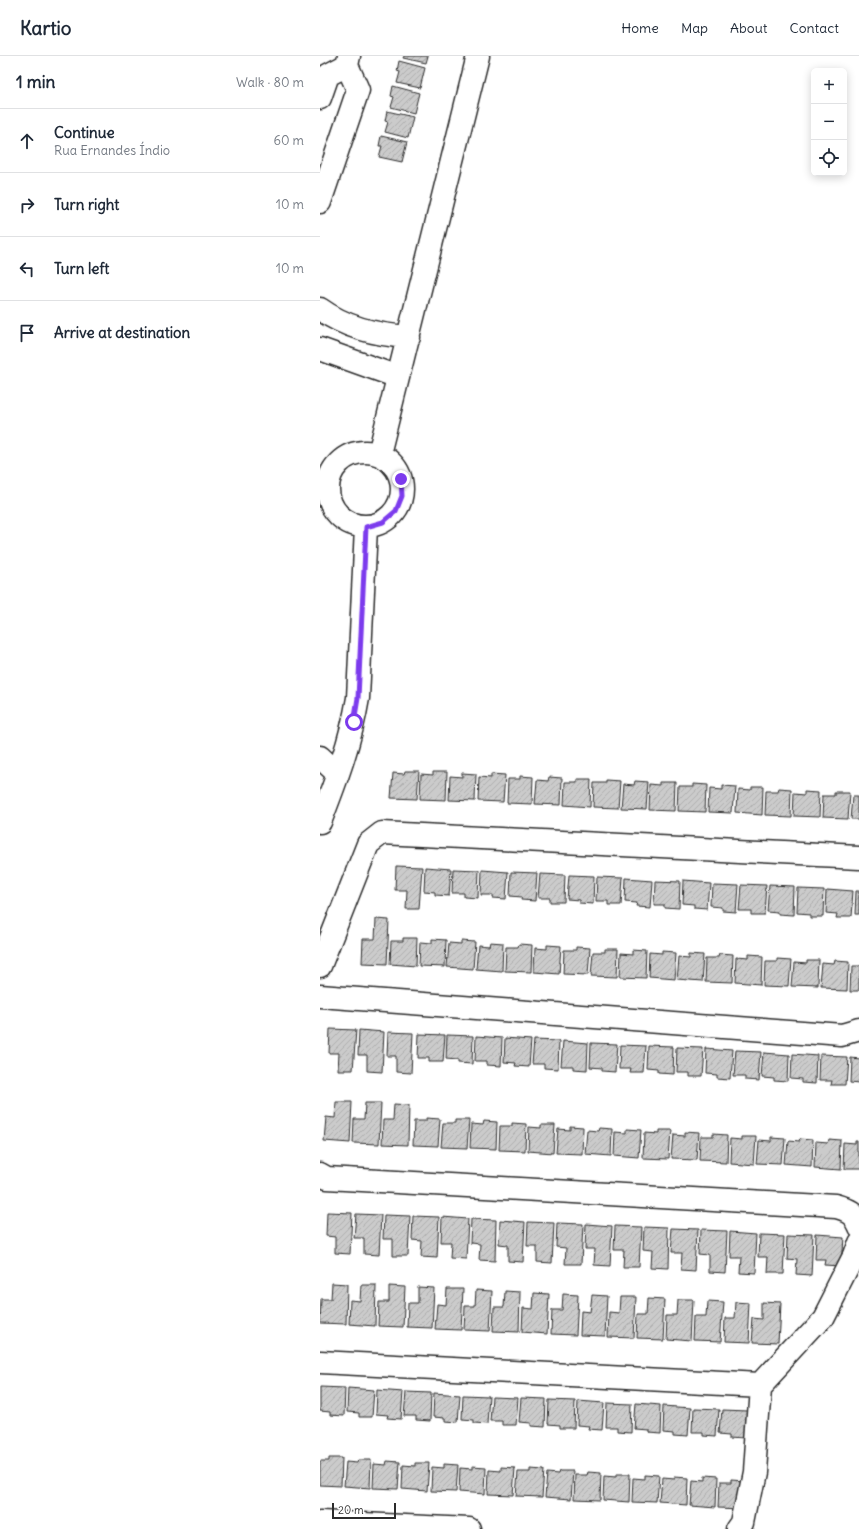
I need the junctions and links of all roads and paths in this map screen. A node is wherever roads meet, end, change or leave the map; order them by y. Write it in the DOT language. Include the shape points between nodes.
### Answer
graph roads {
  1 [pos="478,56"];
  2 [pos="348,61"];
  3 [pos="320,98"];
  4 [pos="320,202"];
  5 [pos="320,309"];
  6 [pos="409,337"];
  7 [pos="320,349"];
  8 [pos="398,377"];
  9 [pos="380,454"];
  10 [pos="327,468"];
  11 [pos="328,514"];
  12 [pos="366,527"];
  13 [pos="320,757"];
  14 [pos="338,774"];
  15 [pos="320,822"];
  16 [pos="859,857"];
  17 [pos="320,966"];
  18 [pos="320,996"];
  19 [pos="859,1031"];
  20 [pos="322,1178"];
  21 [pos="859,1225"];
  22 [pos="859,1242"];
  23 [pos="320,1362"];
  24 [pos="760,1385"];
  25 [pos="320,1522"];
  26 [pos="469,1529"];
  27 [pos="739,1529"];
  1 -- 6 [label="street"];
  2 -- 3 [label="street" via="328,75"];
  2 -- 4 [label="street" via="358,90"];
  5 -- 6 [label="street" via="341,322 358,328 374,333"];
  6 -- 8 [label="street"];
  7 -- 8 [label="street"];
  8 -- 9 [label="street"];
  9 -- 10 [label="street" via="363,451 346,456"];
  9 -- 12 [label="street" via="393,464 399,474 402,496 396,511 383,522"];
  10 -- 11 [label="street"];
  11 -- 12 [label="street" via="350,524"];
  12 -- 14 [label="street" via="358,698 354,722"];
  13 -- 14 [label="street"];
  14 -- 15 [label="street"];
  16 -- 17 [label="street" via="382,833 368,844"];
  18 -- 19 [label="street" via="842,1036"];
  20 -- 21 [label="street" via="836,1208 847,1210 855,1216"];
  22 -- 24 [label="street" via="823,1316"];
  23 -- 24 [label="street"];
  24 -- 27 [label="street" via="754,1472 744,1522"];
  25 -- 26 [label="street"];
}
